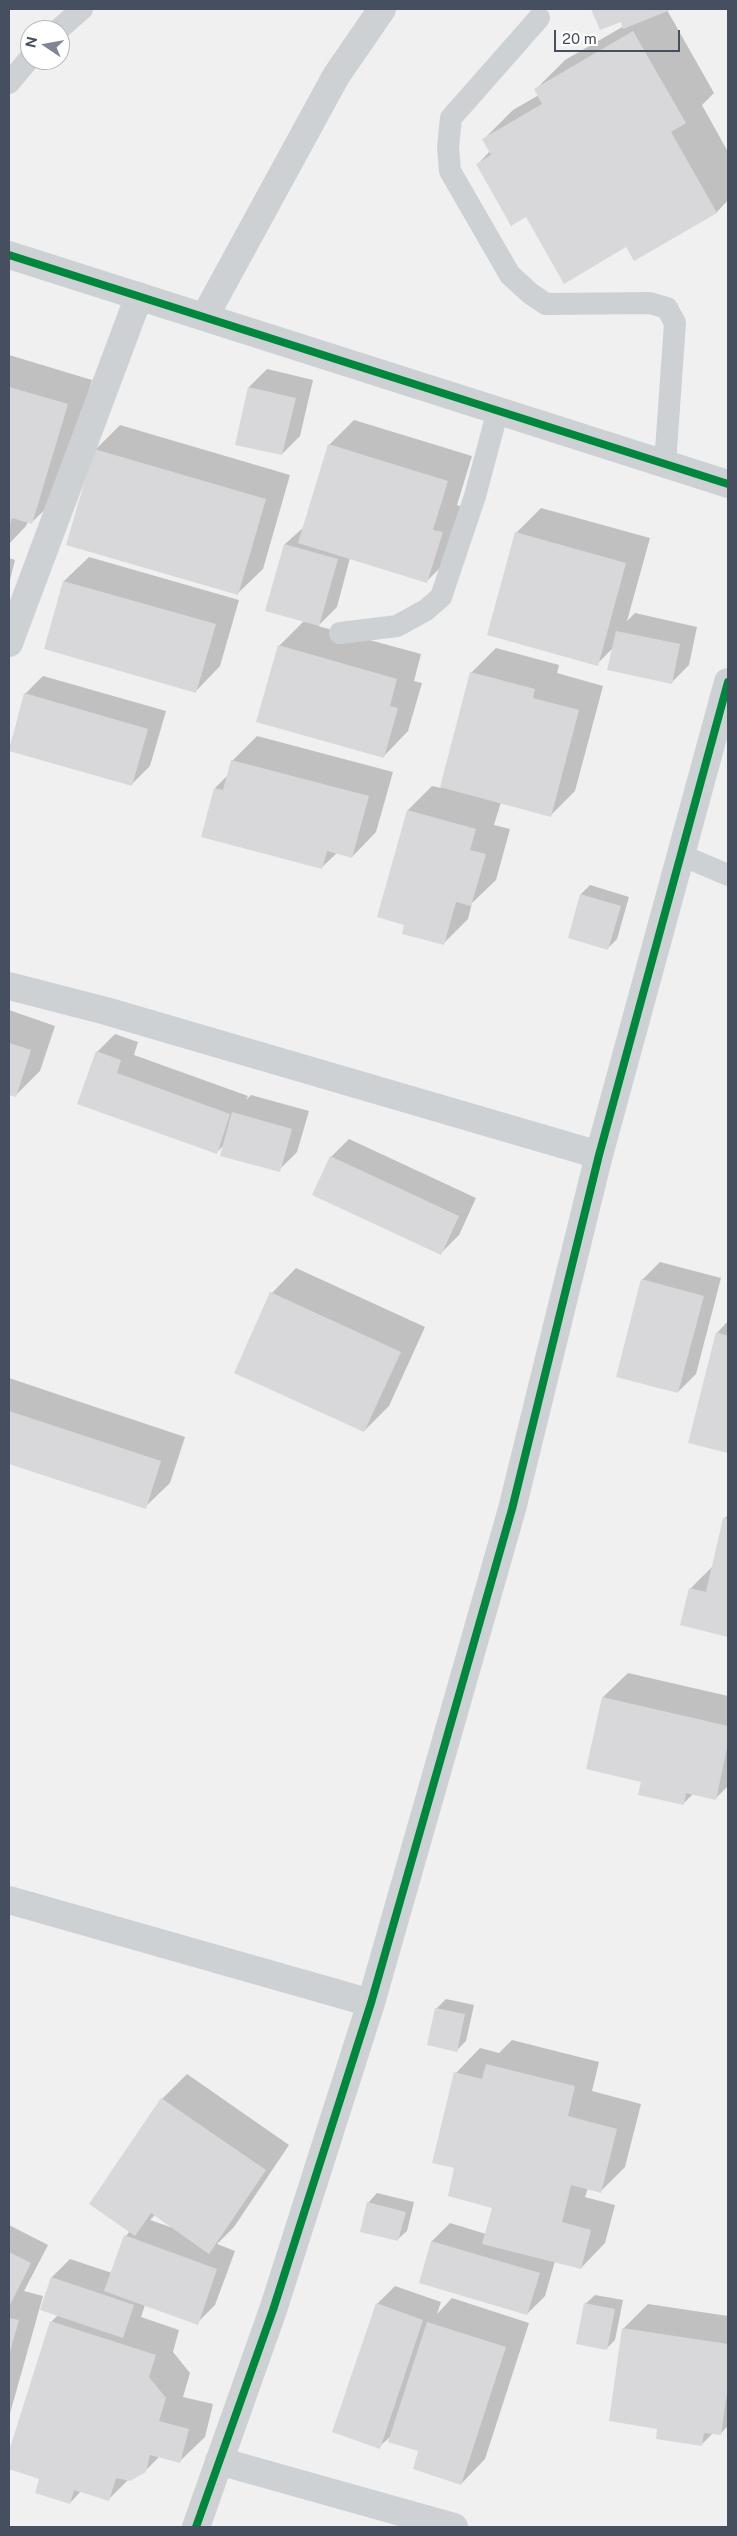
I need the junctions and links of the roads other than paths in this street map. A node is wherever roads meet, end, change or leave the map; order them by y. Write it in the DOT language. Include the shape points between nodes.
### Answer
graph roads {
  1 [pos="82,9"];
  2 [pos="382,9"];
  3 [pos="538,18"];
  4 [pos="69,20"];
  5 [pos="20,70"];
  6 [pos="9,83"];
  7 [pos="9,255"];
  8 [pos="139,296"];
  9 [pos="205,316"];
  10 [pos="498,410"];
  11 [pos="666,464"];
  12 [pos="728,484"];
  13 [pos="340,633"];
  14 [pos="9,642"];
  15 [pos="728,682"];
  16 [pos="681,855"];
  17 [pos="728,875"];
  18 [pos="9,986"];
  19 [pos="599,1155"];
  20 [pos="9,1900"];
  21 [pos="371,2003"];
  22 [pos="220,2461"];
  23 [pos="196,2527"];
  24 [pos="454,2527"];
  1 -- 4 [label="lane"];
  2 -- 9 [label="street" via="336,76"];
  3 -- 11 [label="lane" via="451,118 450,171 510,275 530,294 546,304 650,303 667,308 675,323"];
  5 -- 6 [label="lane"];
  7 -- 8 [label="street"];
  8 -- 9 [label="street"];
  8 -- 14 [label="street"];
  9 -- 10 [label="street"];
  10 -- 11 [label="street"];
  10 -- 13 [label="lane" via="475,496 441,596 426,610 397,626"];
  11 -- 12 [label="street"];
  15 -- 16 [label="street"];
  16 -- 17 [label="lane"];
  16 -- 19 [label="street"];
  18 -- 19 [label="street" via="106,1011"];
  19 -- 21 [label="street" via="512,1509"];
  20 -- 21 [label="street"];
  21 -- 22 [label="street" via="273,2310"];
  22 -- 23 [label="street"];
  22 -- 24 [label="street"];
}
